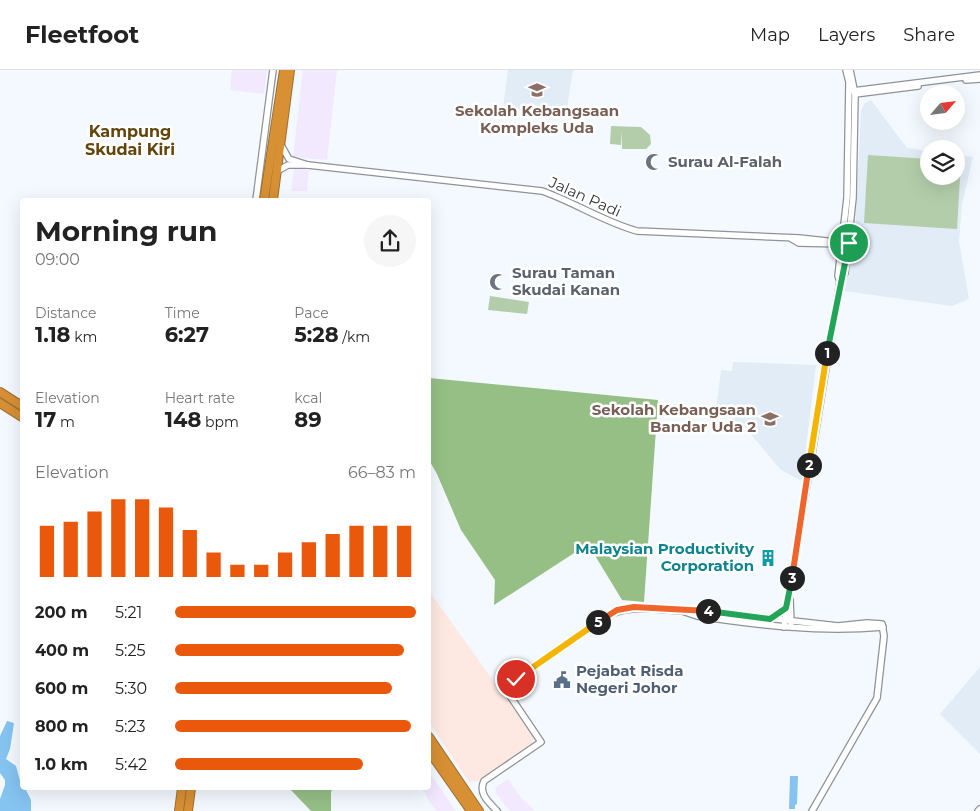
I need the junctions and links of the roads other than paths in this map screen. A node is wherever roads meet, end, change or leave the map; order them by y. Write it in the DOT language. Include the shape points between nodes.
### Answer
graph roads {
  1 [pos="273,70"];
  2 [pos="284,70"];
  3 [pos="290,70"];
  4 [pos="846,70"];
  5 [pos="850,70"];
  6 [pos="980,75"];
  7 [pos="980,79"];
  8 [pos="851,80"];
  9 [pos="873,90"];
  10 [pos="854,92"];
  11 [pos="855,109"];
  12 [pos="849,120"];
  13 [pos="281,146"];
  14 [pos="308,165"];
  15 [pos="277,171"];
  16 [pos="256,198"];
  17 [pos="264,198"];
  18 [pos="273,198"];
  19 [pos="852,215"];
  20 [pos="792,239"];
  21 [pos="843,243"];
  22 [pos="830,245"];
  23 [pos="840,260"];
  24 [pos="842,278"];
  25 [pos="0,392"];
  26 [pos="0,403"];
  27 [pos="20,405"];
  28 [pos="0,408"];
  29 [pos="20,416"];
  30 [pos="20,416"];
  31 [pos="788,608"];
  32 [pos="684,611"];
  33 [pos="770,619"];
  34 [pos="801,621"];
  35 [pos="787,624"];
  36 [pos="881,625"];
  37 [pos="431,740"];
  38 [pos="431,754"];
  39 [pos="182,790"];
  40 [pos="190,790"];
  41 [pos="179,811"];
  42 [pos="188,811"];
  43 [pos="471,811"];
  44 [pos="479,811"];
  45 [pos="497,811"];
  46 [pos="812,811"];
  1 -- 16 [label="street"];
  2 -- 17 [label="highway"];
  3 -- 13 [label="highway"];
  4 -- 8 [label="street"];
  5 -- 8 [label="street"];
  6 -- 9 [label="street"];
  7 -- 9 [label="street"];
  8 -- 9 [label="street"];
  8 -- 10 [label="street"];
  8 -- 12 [label="street"];
  9 -- 10 [label="street"];
  9 -- 11 [label="street" via="860,99"];
  10 -- 11 [label="street"];
  10 -- 12 [label="street"];
  11 -- 19 [label="street"];
  12 -- 21 [label="street" via="848,198"];
  13 -- 14 [label="street, Jalan Padi" via="289,159"];
  13 -- 15 [label="highway"];
  14 -- 15 [label="street, Jalan Padi" via="288,165"];
  14 -- 20 [label="street, Jalan Padi" via="542,190 623,228 637,231"];
  15 -- 18 [label="highway"];
  19 -- 21 [label="street"];
  19 -- 24 [label="street"];
  20 -- 21 [label="street, Jalan Padi"];
  20 -- 22 [label="street, Jalan Padi" via="799,243"];
  21 -- 22 [label="street, Jalan Padi"];
  21 -- 23 [label="street"];
  21 -- 24 [label="street"];
  22 -- 23 [label="street"];
  23 -- 24 [label="street"];
  24 -- 31 [label="street" via="818,406"];
  25 -- 27 [label="highway"];
  26 -- 29 [label="highway"];
  28 -- 30 [label="highway"];
  31 -- 33 [label="street"];
  31 -- 34 [label="street"];
  31 -- 35 [label="street"];
  32 -- 33 [label="street"];
  32 -- 35 [label="street" via="697,616"];
  32 -- 45 [label="street" via="634,607 617,610 504,687 541,742 484,781 481,786 483,795"];
  33 -- 35 [label="street"];
  34 -- 35 [label="street"];
  34 -- 36 [label="street" via="838,626"];
  35 -- 36 [label="street" via="850,631"];
  36 -- 46 [label="street" via="877,698"];
  37 -- 44 [label="highway"];
  38 -- 43 [label="highway"];
  39 -- 41 [label="highway"];
  40 -- 42 [label="highway"];
}
